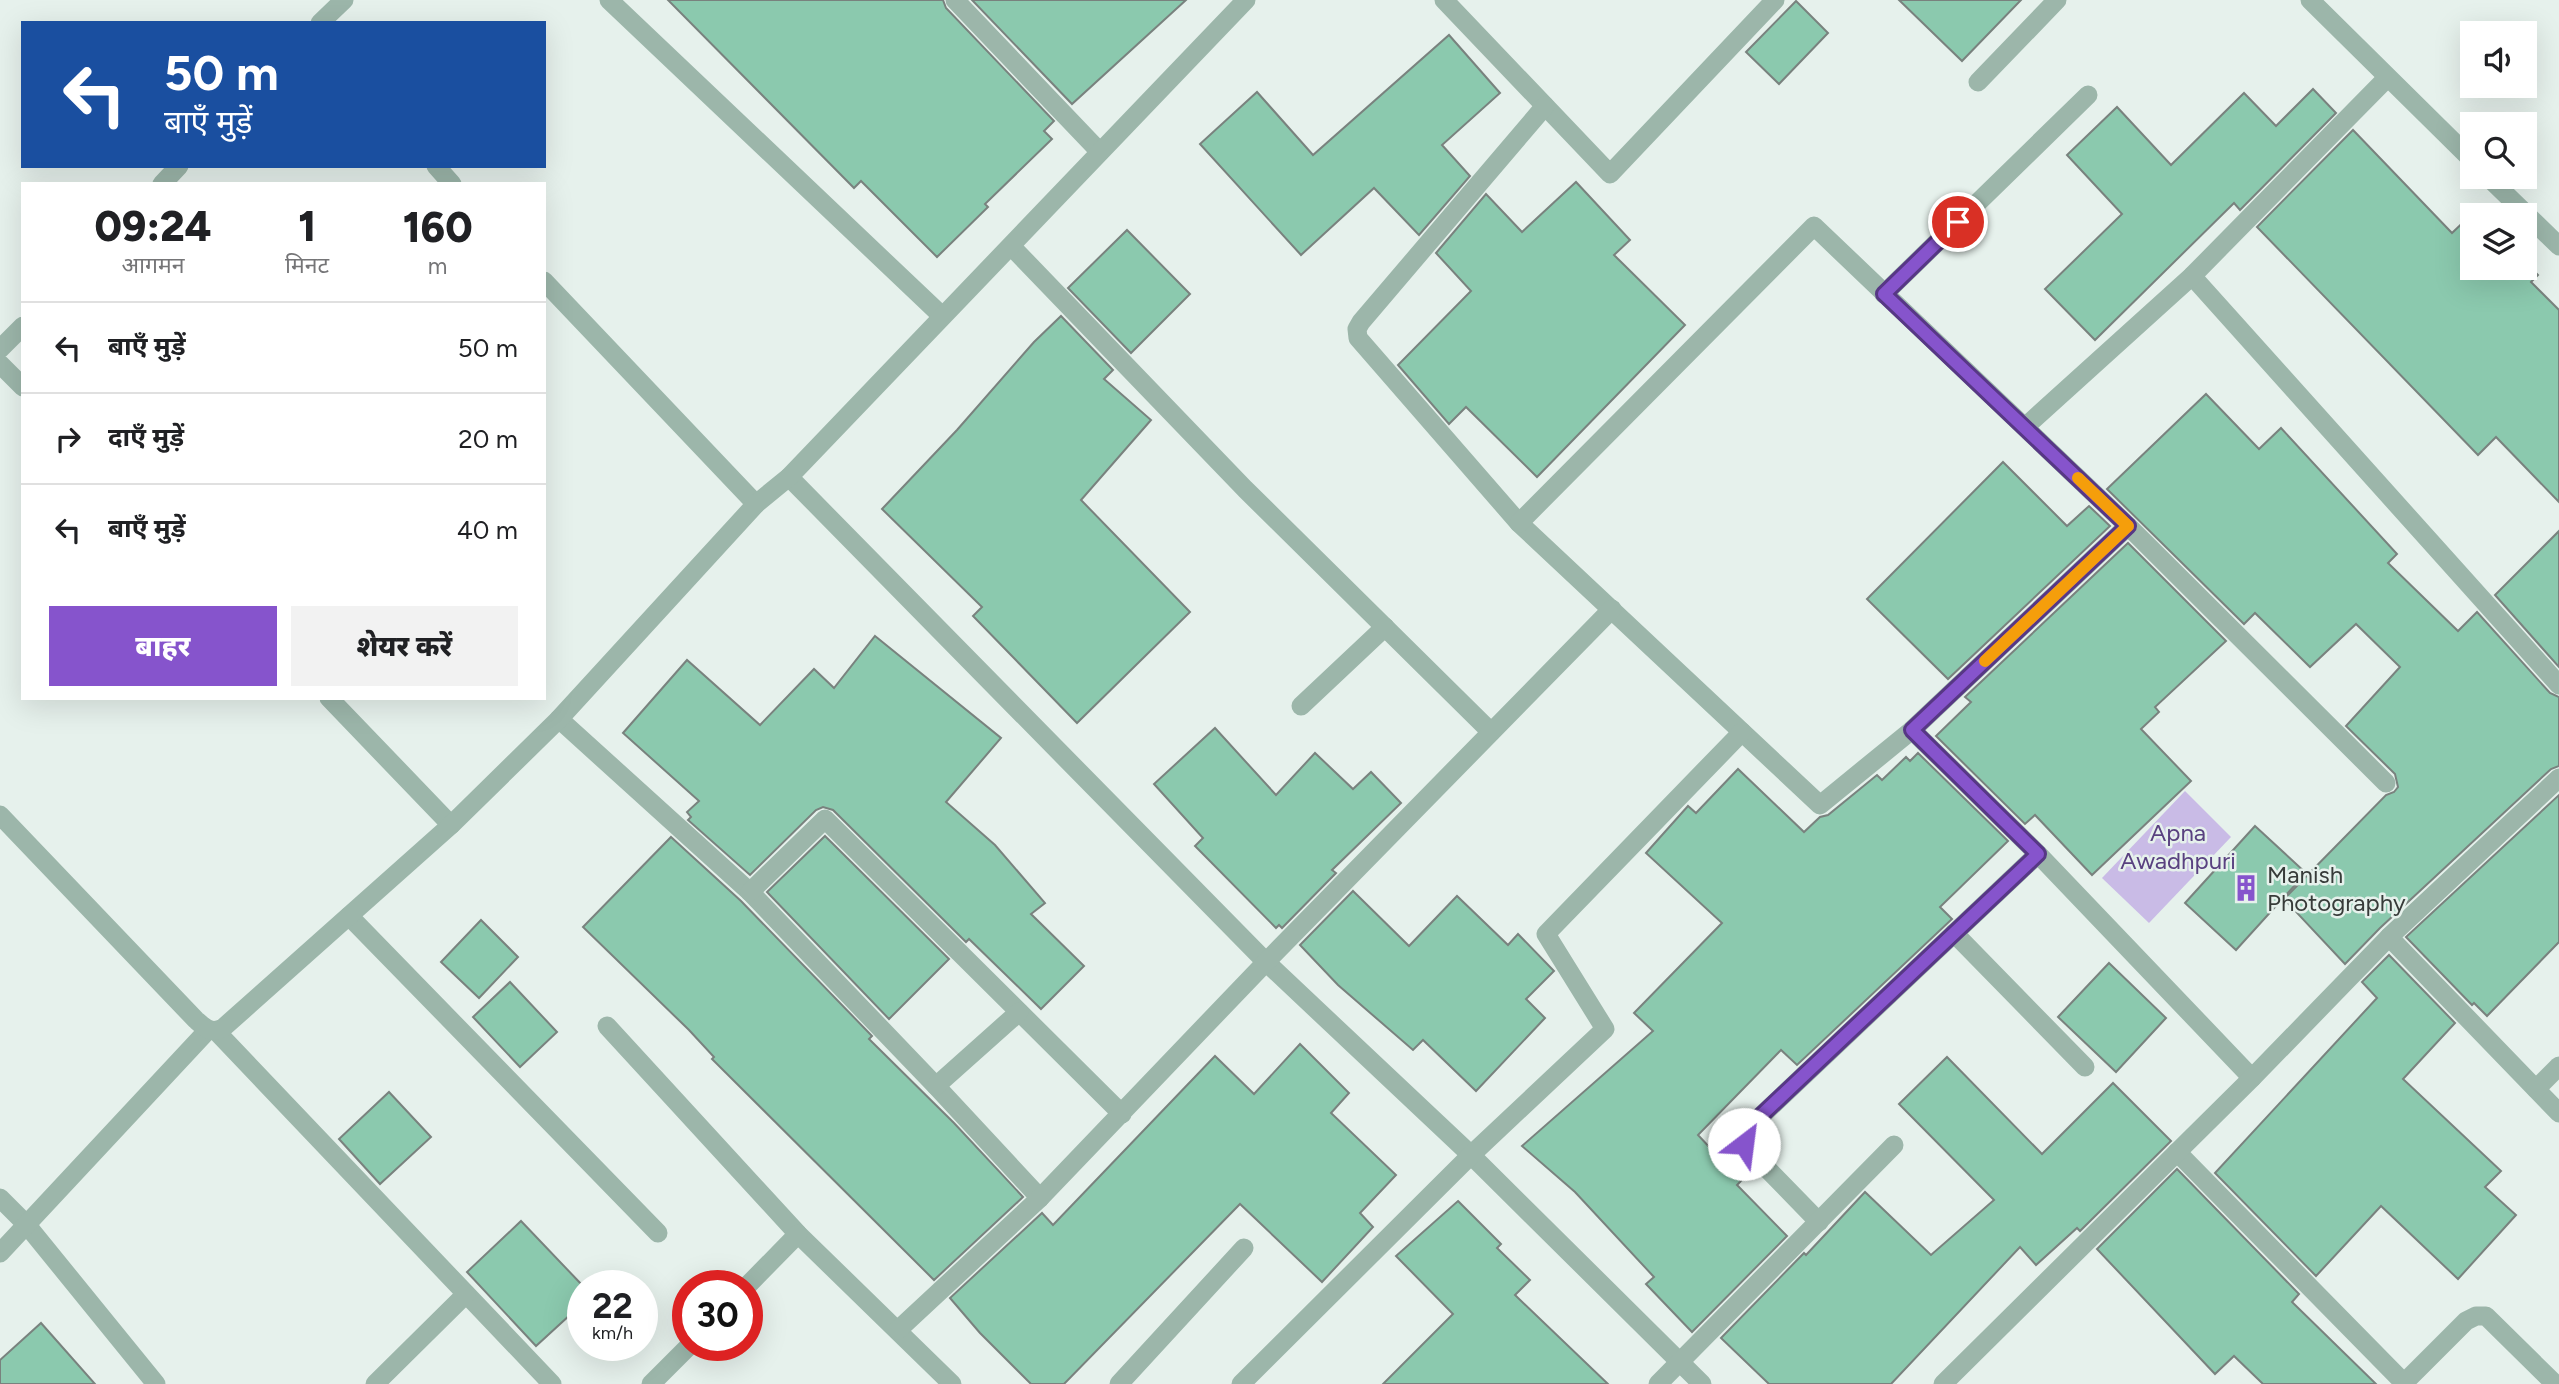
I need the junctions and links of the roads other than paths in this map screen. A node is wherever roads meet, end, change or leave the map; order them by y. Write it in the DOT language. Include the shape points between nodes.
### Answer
graph roads {
  1 [pos="344,0"];
  2 [pos="609,0"];
  3 [pos="955,0"];
  4 [pos="1246,0"];
  5 [pos="1444,0"];
  6 [pos="1775,0"];
  7 [pos="2057,0"];
  8 [pos="2311,0"];
  9 [pos="322,21"];
  10 [pos="2387,78"];
  11 [pos="1978,82"];
  12 [pos="2088,95"];
  13 [pos="1545,106"];
  14 [pos="2460,149"];
  15 [pos="1100,152"];
  16 [pos="177,168"];
  17 [pos="438,168"];
  18 [pos="164,182"];
  19 [pos="450,182"];
  20 [pos="2500,189"];
  21 [pos="1011,246"];
  22 [pos="2559,246"];
  23 [pos="2192,276"];
  24 [pos="546,283"];
  25 [pos="1884,294"];
  26 [pos="942,316"];
  27 [pos="21,328"];
  28 [pos="0,349"];
  29 [pos="0,364"];
  30 [pos="21,385"];
  31 [pos="2025,427"];
  32 [pos="789,477"];
  33 [pos="756,504"];
  34 [pos="1519,523"];
  35 [pos="2128,526"];
  36 [pos="1612,609"];
  37 [pos="1385,627"];
  38 [pos="2559,685"];
  39 [pos="331,700"];
  40 [pos="1301,706"];
  41 [pos="559,719"];
  42 [pos="1912,730"];
  43 [pos="1492,732"];
  44 [pos="1742,733"];
  45 [pos="2559,778"];
  46 [pos="2386,783"];
  47 [pos="0,815"];
  48 [pos="451,825"];
  49 [pos="2038,854"];
  50 [pos="750,892"];
  51 [pos="349,916"];
  52 [pos="1954,933"];
  53 [pos="2389,937"];
  54 [pos="1266,962"];
  55 [pos="1019,1012"];
  56 [pos="607,1026"];
  57 [pos="212,1031"];
  58 [pos="2559,1066"];
  59 [pos="2085,1067"];
  60 [pos="2252,1078"];
  61 [pos="936,1086"];
  62 [pos="2536,1090"];
  63 [pos="2559,1113"];
  64 [pos="1122,1114"];
  65 [pos="1894,1145"];
  66 [pos="2177,1153"];
  67 [pos="1471,1155"];
  68 [pos="0,1198"];
  69 [pos="1040,1198"];
  70 [pos="1819,1222"];
  71 [pos="26,1224"];
  72 [pos="658,1233"];
  73 [pos="798,1234"];
  74 [pos="1244,1248"];
  75 [pos="0,1253"];
  76 [pos="763,1270"];
  77 [pos="466,1294"];
  78 [pos="898,1330"];
  79 [pos="673,1361"];
  80 [pos="1681,1363"];
  81 [pos="156,1384"];
  82 [pos="375,1384"];
  83 [pos="552,1384"];
  84 [pos="651,1384"];
  85 [pos="952,1384"];
  86 [pos="1119,1384"];
  87 [pos="1241,1384"];
  88 [pos="1658,1384"];
  89 [pos="1702,1384"];
  90 [pos="1942,1384"];
  91 [pos="2404,1384"];
  92 [pos="2555,1384"];
  1 -- 9 [label="street"];
  2 -- 26 [label="street"];
  3 -- 15 [label="street"];
  4 -- 15 [label="street"];
  5 -- 13 [label="street"];
  6 -- 13 [label="street" via="1610,174"];
  7 -- 11 [label="street"];
  8 -- 10 [label="street"];
  10 -- 14 [label="street"];
  10 -- 23 [label="street"];
  12 -- 25 [label="street"];
  13 -- 34 [label="street" via="1357,328 1358,338"];
  15 -- 21 [label="street"];
  16 -- 18 [label="street"];
  17 -- 19 [label="street"];
  20 -- 22 [label="street"];
  21 -- 26 [label="street"];
  21 -- 37 [label="street"];
  23 -- 31 [label="street"];
  23 -- 38 [label="street"];
  24 -- 33 [label="street"];
  25 -- 31 [label="street"];
  25 -- 34 [label="street" via="1814,226"];
  26 -- 32 [label="street"];
  27 -- 28 [label="street"];
  29 -- 30 [label="street"];
  31 -- 35 [label="street"];
  32 -- 33 [label="street"];
  32 -- 54 [label="street"];
  33 -- 41 [label="street"];
  34 -- 36 [label="street"];
  35 -- 42 [label="street"];
  35 -- 46 [label="street"];
  36 -- 43 [label="street"];
  36 -- 44 [label="street"];
  37 -- 40 [label="street"];
  37 -- 43 [label="street"];
  39 -- 48 [label="street"];
  41 -- 48 [label="street"];
  41 -- 50 [label="street"];
  42 -- 44 [label="street" via="1820,805"];
  42 -- 49 [label="street"];
  43 -- 54 [label="street"];
  44 -- 67 [label="street" via="1546,934 1605,1028"];
  45 -- 53 [label="street"];
  47 -- 57 [label="street" via="195,1020"];
  48 -- 51 [label="street"];
  49 -- 52 [label="street"];
  49 -- 60 [label="street"];
  50 -- 55 [label="street" via="825,819"];
  50 -- 61 [label="street"];
  51 -- 57 [label="street"];
  51 -- 72 [label="street"];
  52 -- 59 [label="street"];
  52 -- 70 [label="street" via="1743,1133 1744,1144"];
  53 -- 60 [label="street"];
  53 -- 62 [label="street"];
  54 -- 64 [label="street"];
  54 -- 67 [label="street"];
  55 -- 61 [label="street"];
  55 -- 64 [label="street"];
  56 -- 73 [label="street"];
  57 -- 71 [label="street"];
  57 -- 77 [label="street"];
  58 -- 62 [label="street"];
  60 -- 66 [label="street"];
  61 -- 69 [label="street"];
  62 -- 63 [label="street"];
  64 -- 69 [label="street"];
  65 -- 70 [label="street"];
  66 -- 90 [label="street"];
  66 -- 91 [label="street"];
  67 -- 80 [label="street"];
  67 -- 87 [label="street"];
  68 -- 71 [label="street"];
  69 -- 78 [label="street"];
  70 -- 80 [label="street"];
  71 -- 75 [label="street"];
  71 -- 81 [label="street"];
  73 -- 76 [label="street"];
  73 -- 78 [label="street"];
  74 -- 86 [label="street"];
  77 -- 82 [label="street"];
  77 -- 83 [label="street"];
  78 -- 85 [label="street"];
  79 -- 84 [label="street"];
  80 -- 88 [label="street"];
  80 -- 89 [label="street"];
  91 -- 92 [label="street" via="2476,1316 2486,1316"];
}
